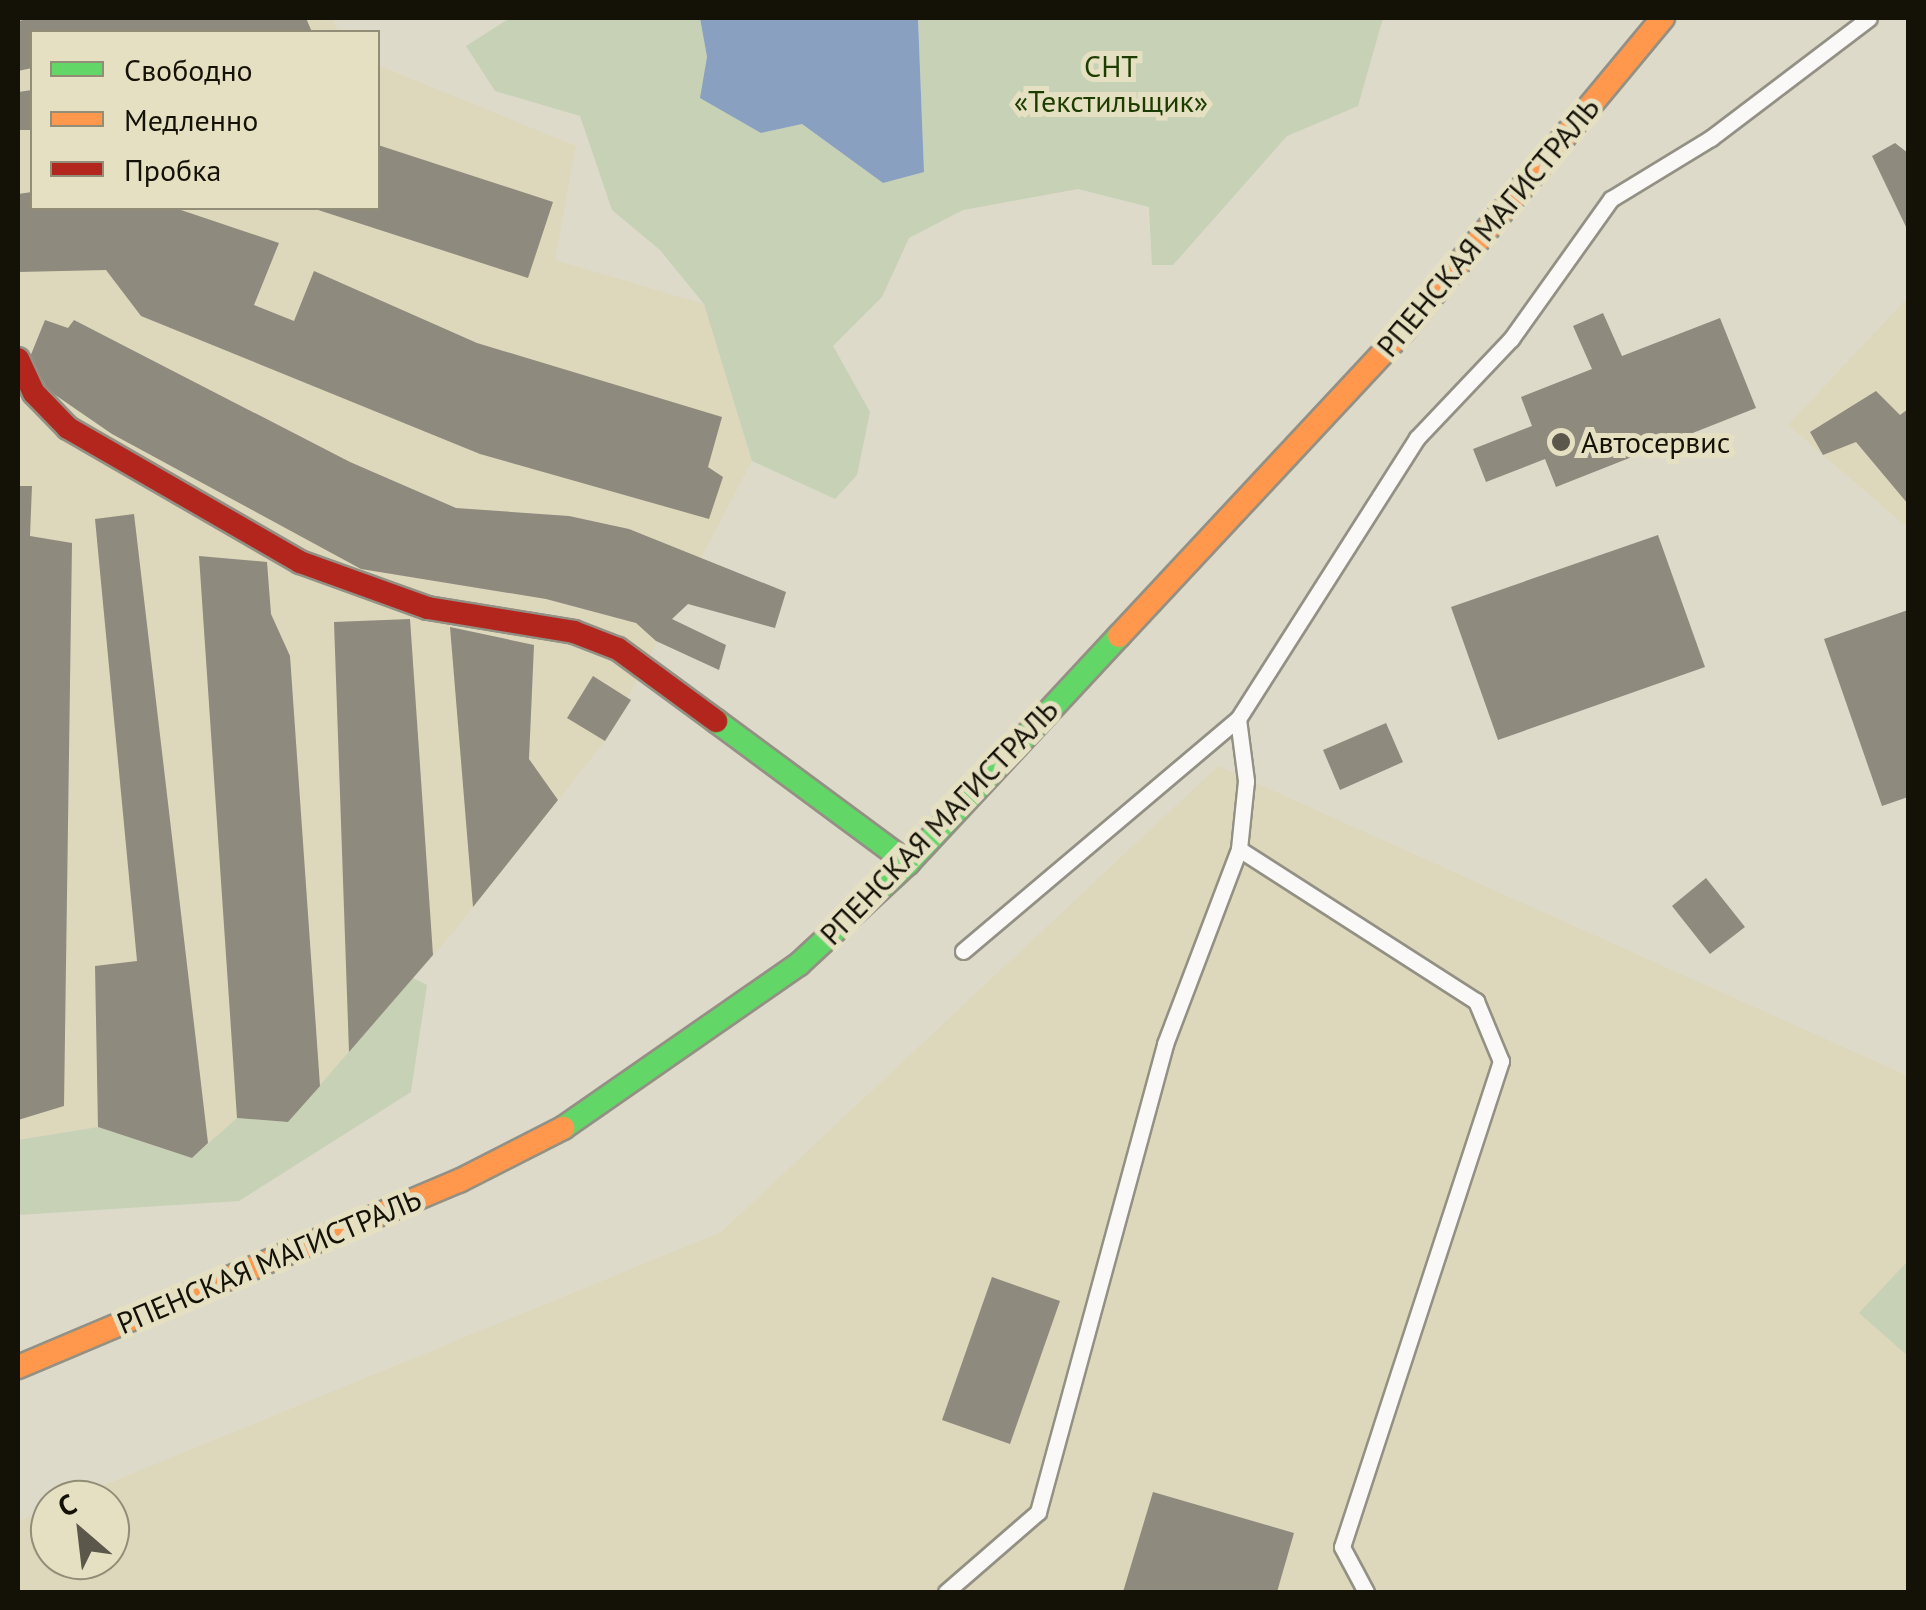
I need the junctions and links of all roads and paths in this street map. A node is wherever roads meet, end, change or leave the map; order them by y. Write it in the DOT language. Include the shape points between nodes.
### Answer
graph roads {
  1 [pos="1663,18"];
  2 [pos="1868,18"];
  3 [pos="18,359"];
  4 [pos="1238,719"];
  5 [pos="1239,848"];
  6 [pos="908,863"];
  7 [pos="963,950"];
  8 [pos="18,1367"];
  9 [pos="946,1592"];
  10 [pos="1366,1592"];
  1 -- 6 [label="main road, РПЕНСКАЯ МАГИСТРАЛЬ" via="1403,330"];
  2 -- 4 [label="lane" via="1711,138 1612,199 1511,339 1417,438"];
  3 -- 6 [label="main road" via="34,393 68,428 300,562 428,608 574,632 618,650"];
  4 -- 5 [label="lane" via="1246,781"];
  4 -- 7 [label="lane"];
  5 -- 9 [label="lane" via="1165,1044 1038,1512"];
  5 -- 10 [label="lane" via="1476,1001 1501,1062 1342,1547"];
  6 -- 8 [label="main road, РПЕНСКАЯ МАГИСТРАЛЬ" via="799,964 593,1112 459,1180"];
}
